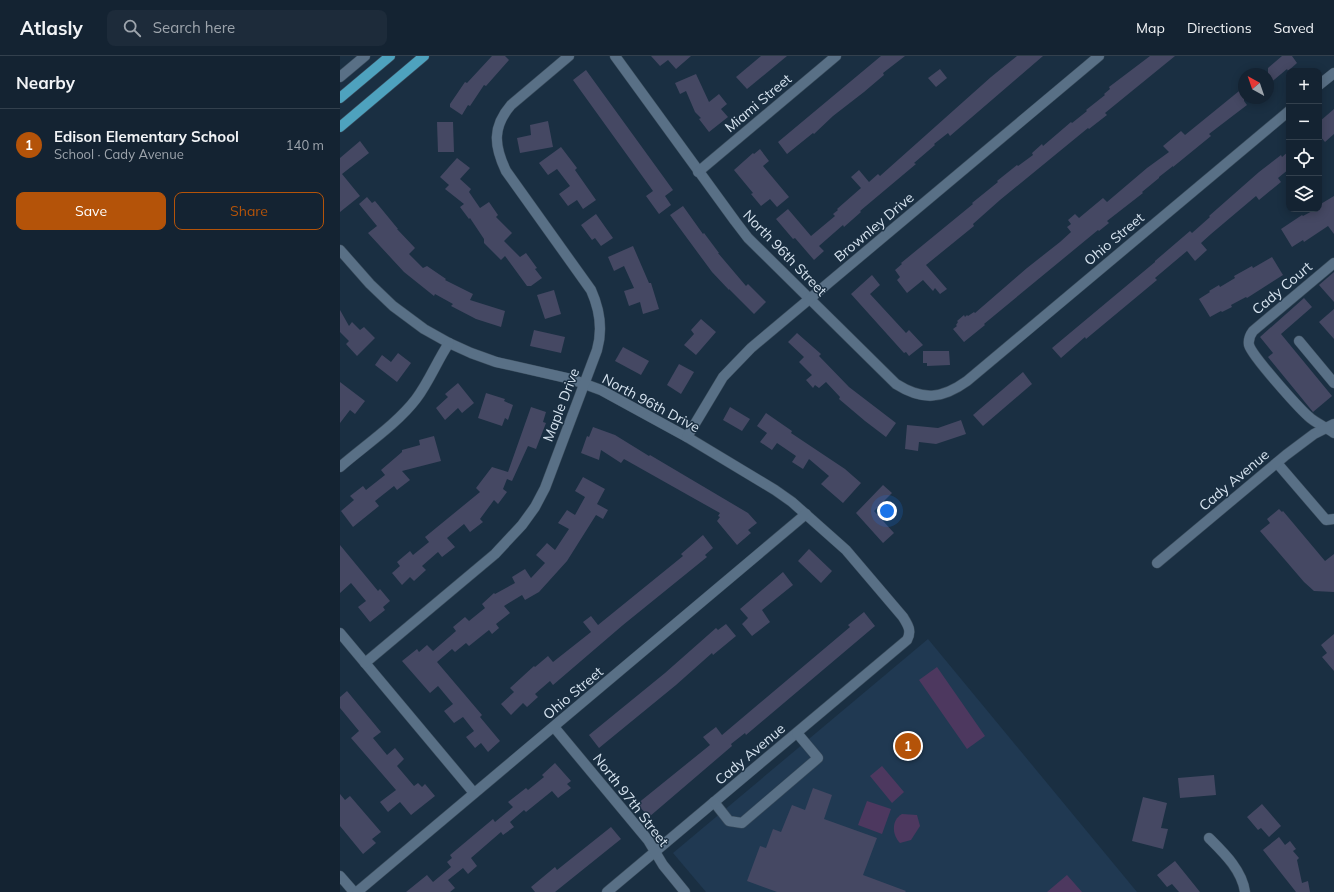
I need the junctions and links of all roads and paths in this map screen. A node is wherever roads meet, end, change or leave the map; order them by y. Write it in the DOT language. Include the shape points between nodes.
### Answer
graph roads {
  1 [pos="366,56"];
  2 [pos="390,56"];
  3 [pos="424,56"];
  4 [pos="569,56"];
  5 [pos="615,56"];
  6 [pos="836,56"];
  7 [pos="1099,56"];
  8 [pos="1334,73"];
  9 [pos="340,77"];
  10 [pos="1322,83"];
  11 [pos="340,98"];
  12 [pos="1286,114"];
  13 [pos="340,127"];
  14 [pos="698,172"];
  15 [pos="340,251"];
  16 [pos="1334,263"];
  17 [pos="810,299"];
  18 [pos="1299,341"];
  19 [pos="449,343"];
  20 [pos="1334,383"];
  21 [pos="584,384"];
  22 [pos="957,388"];
  23 [pos="1332,428"];
  24 [pos="687,437"];
  25 [pos="1277,463"];
  26 [pos="340,467"];
  27 [pos="806,514"];
  28 [pos="1334,519"];
  29 [pos="1157,564"];
  30 [pos="340,633"];
  31 [pos="909,637"];
  32 [pos="365,663"];
  33 [pos="554,727"];
  34 [pos="797,733"];
  35 [pos="474,793"];
  36 [pos="714,802"];
  37 [pos="1209,838"];
  38 [pos="655,852"];
  39 [pos="340,876"];
  40 [pos="355,892"];
  41 [pos="608,892"];
  42 [pos="685,892"];
  43 [pos="1245,892"];
  1 -- 9 [label="street"];
  2 -- 11 [label="main road"];
  3 -- 13 [label="main road"];
  4 -- 21 [label="street, Maple Drive" via="511,105 497,129 496,142 506,171 585,280 599,310 599,343"];
  5 -- 14 [label="street, North 96th Street"];
  6 -- 14 [label="street, Miami Street"];
  7 -- 17 [label="street, Brownley Drive"];
  8 -- 10 [label="street"];
  12 -- 22 [label="street, Ohio Street"];
  14 -- 17 [label="street, North 96th Street" via="748,238"];
  15 -- 19 [label="street, North 96th Drive" via="392,306"];
  16 -- 23 [label="street, Cady Court" via="1253,331 1248,343 1269,373 1308,416"];
  17 -- 22 [label="street, North 96th Street" via="896,384 907,391 922,396 936,396"];
  17 -- 24 [label="street, Brownley Drive" via="731,368"];
  18 -- 20 [label="street"];
  19 -- 21 [label="street, North 96th Drive" via="496,362"];
  19 -- 26 [label="street" via="410,406"];
  21 -- 24 [label="street, North 96th Drive" via="617,398"];
  21 -- 32 [label="street, Maple Drive" via="545,488 522,525 495,554"];
  23 -- 25 [label="street, Cady Avenue" via="1314,434"];
  24 -- 27 [label="street, North 96th Drive" via="775,490"];
  25 -- 28 [label="street" via="1326,520"];
  25 -- 29 [label="street, Cady Avenue"];
  27 -- 31 [label="street, North 96th Drive" via="846,550 903,617 908,626"];
  27 -- 33 [label="street, Ohio Street"];
  30 -- 32 [label="street"];
  31 -- 34 [label="street, Cady Avenue"];
  32 -- 35 [label="street"];
  33 -- 35 [label="street, Ohio Street"];
  33 -- 38 [label="street, North 97th Street" via="648,840"];
  34 -- 36 [label="street, Cady Avenue"];
  34 -- 36 [label="street" via="818,758 742,823 730,821"];
  35 -- 40 [label="street, Ohio Street"];
  36 -- 38 [label="street, Cady Avenue"];
  37 -- 43 [label="street" via="1237,870"];
  38 -- 41 [label="street, Cady Avenue"];
  38 -- 42 [label="street, North 97th Street"];
  39 -- 40 [label="street"];
}
